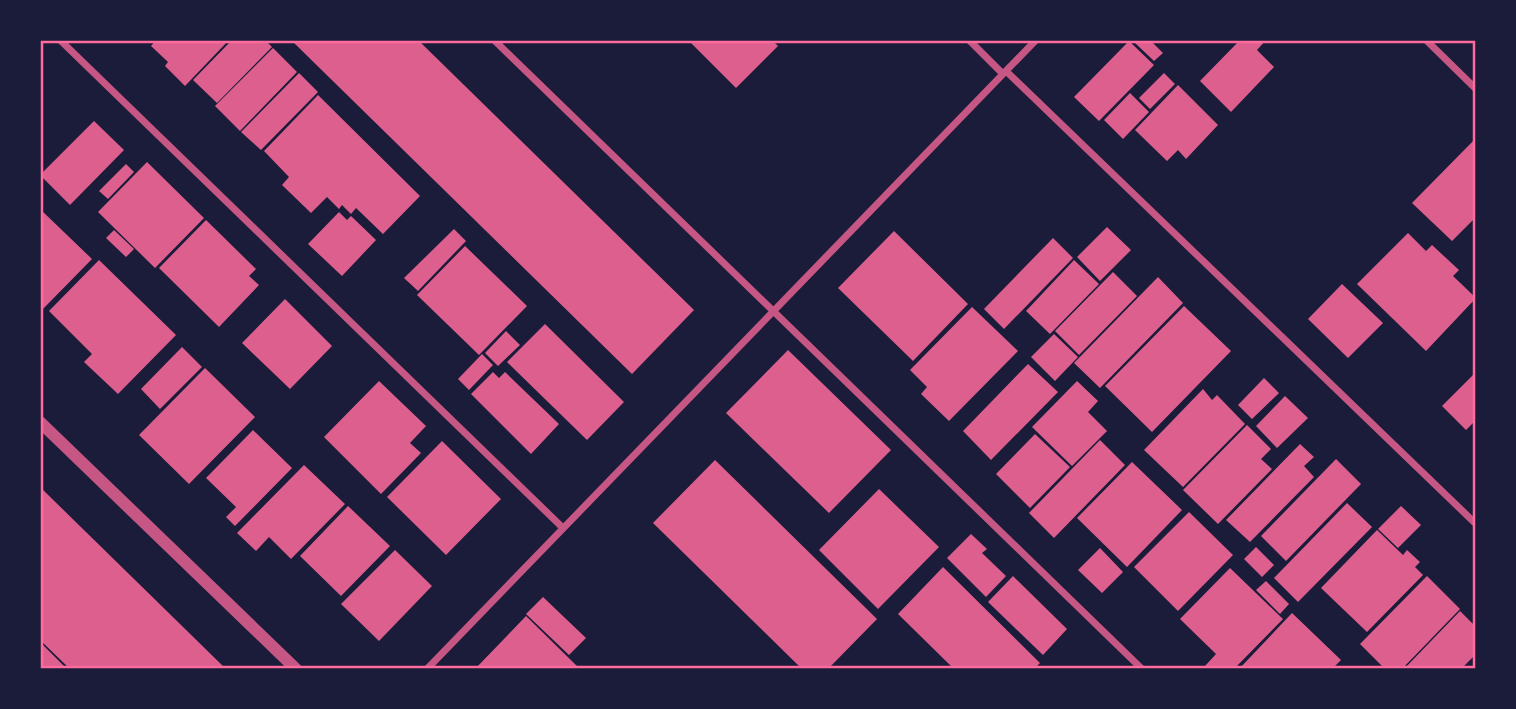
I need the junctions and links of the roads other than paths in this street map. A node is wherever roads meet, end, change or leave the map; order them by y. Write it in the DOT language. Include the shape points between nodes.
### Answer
graph roads {
  1 [pos="60,40"];
  2 [pos="494,40"];
  3 [pos="969,40"];
  4 [pos="1036,40"];
  5 [pos="1426,40"];
  6 [pos="1004,73"];
  7 [pos="1476,89"];
  8 [pos="773,312"];
  9 [pos="40,422"];
  10 [pos="1476,524"];
  11 [pos="563,527"];
  12 [pos="296,669"];
  13 [pos="427,669"];
  14 [pos="1142,669"];
  1 -- 11 [label="street"];
  2 -- 8 [label="street"];
  3 -- 6 [label="street"];
  4 -- 6 [label="street"];
  5 -- 7 [label="street"];
  6 -- 8 [label="street"];
  6 -- 10 [label="street"];
  8 -- 11 [label="street"];
  8 -- 14 [label="street"];
  9 -- 12 [label="street"];
  11 -- 13 [label="street"];
}
